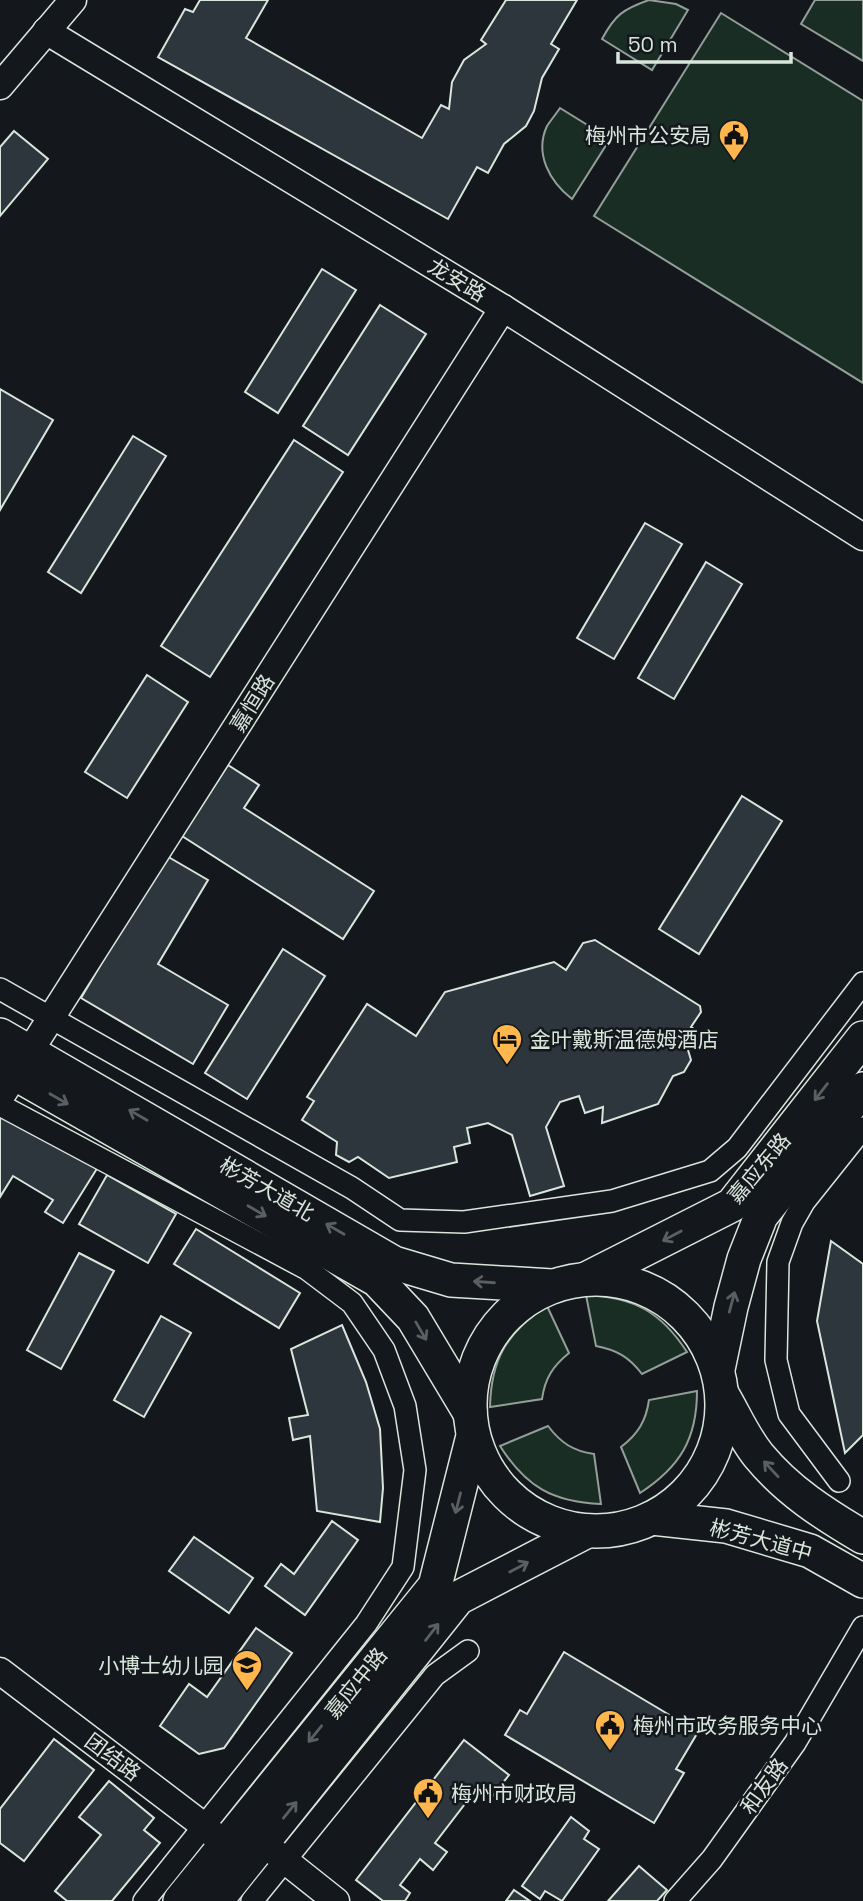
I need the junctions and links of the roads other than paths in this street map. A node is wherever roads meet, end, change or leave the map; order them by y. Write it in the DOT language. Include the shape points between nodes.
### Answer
graph roads {
  1 [pos="57,12"];
  2 [pos="0,86"];
  3 [pos="503,308"];
  4 [pos="863,537"];
  5 [pos="863,983"];
  6 [pos="0,989"];
  7 [pos="51,1018"];
  8 [pos="0,1035"];
  9 [pos="863,1038"];
  10 [pos="11,1072"];
  11 [pos="863,1089"];
  12 [pos="0,1105"];
  13 [pos="863,1128"];
  14 [pos="587,1278"];
  15 [pos="552,1286"];
  16 [pos="720,1382"];
  17 [pos="472,1425"];
  18 [pos="839,1481"];
  19 [pos="652,1518"];
  20 [pos="587,1531"];
  21 [pos="863,1537"];
  22 [pos="863,1581"];
  23 [pos="863,1627"];
  24 [pos="468,1651"];
  25 [pos="0,1671"];
  26 [pos="215,1835"];
  27 [pos="263,1843"];
  28 [pos="144,1901"];
  29 [pos="180,1901"];
  30 [pos="216,1901"];
  31 [pos="252,1901"];
  32 [pos="336,1901"];
  33 [pos="676,1901"];
  1 -- 2 [label="street"];
  1 -- 3 [label="street, 龙安路"];
  3 -- 4 [label="street, 龙安路"];
  3 -- 7 [label="street, 嘉恒路"];
  5 -- 7 [label="street" via="737,1148 710,1171 612,1201 464,1222 400,1220 352,1188"];
  6 -- 7 [label="street"];
  7 -- 10 [label="street, 嘉恒路"];
  8 -- 10 [label="main road, 彬芳大道北"];
  9 -- 14 [label="main road, 嘉应东路, one-way" via="732,1205"];
  15 -- 10 [label="main road, 彬芳大道北, one-way" via="452,1280 394,1263"];
  10 -- 17 [label="main road, 彬芳大道北, one-way" via="377,1280 413,1318"];
  16 -- 11 [label="main road, 嘉应东路, one-way" via="734,1295 761,1216"];
  12 -- 26 [label="street" via="307,1269 334,1289 352,1303 384,1350 405,1406 415,1471 403,1567"];
  13 -- 18 [label="street" via="804,1202 778,1262 776,1360 789,1414"];
  14 -- 15 [label="main road"];
  14 -- 16 [label="main road, 彬芳大道中" via="631,1283 676,1306 708,1345"];
  15 -- 17 [label="main road, 嘉应中路" via="513,1310 484,1346 470,1390"];
  16 -- 19 [label="main road, 嘉应东路" via="722,1420 705,1468 691,1489"];
  21 -- 16 [label="main road, 彬芳大道中, one-way" via="823,1514 757,1454"];
  17 -- 20 [label="main road, 彬芳大道北" via="481,1458 507,1495 544,1520"];
  17 -- 26 [label="main road, 嘉应中路, one-way" via="435,1586"];
  19 -- 20 [label="main road" via="631,1527"];
  19 -- 22 [label="main road, 彬芳大道中" via="726,1527 810,1551"];
  27 -- 20 [label="main road, 嘉应中路, one-way" via="458,1598"];
  23 -- 33 [label="street, 和友路" via="795,1743"];
  24 -- 31 [label="street" via="435,1675"];
  25 -- 26 [label="street, 团结路"];
  26 -- 28 [label="street"];
  26 -- 29 [label="main road, 嘉应中路"];
  27 -- 30 [label="main road, 嘉应中路"];
  27 -- 32 [label="street"];
}
